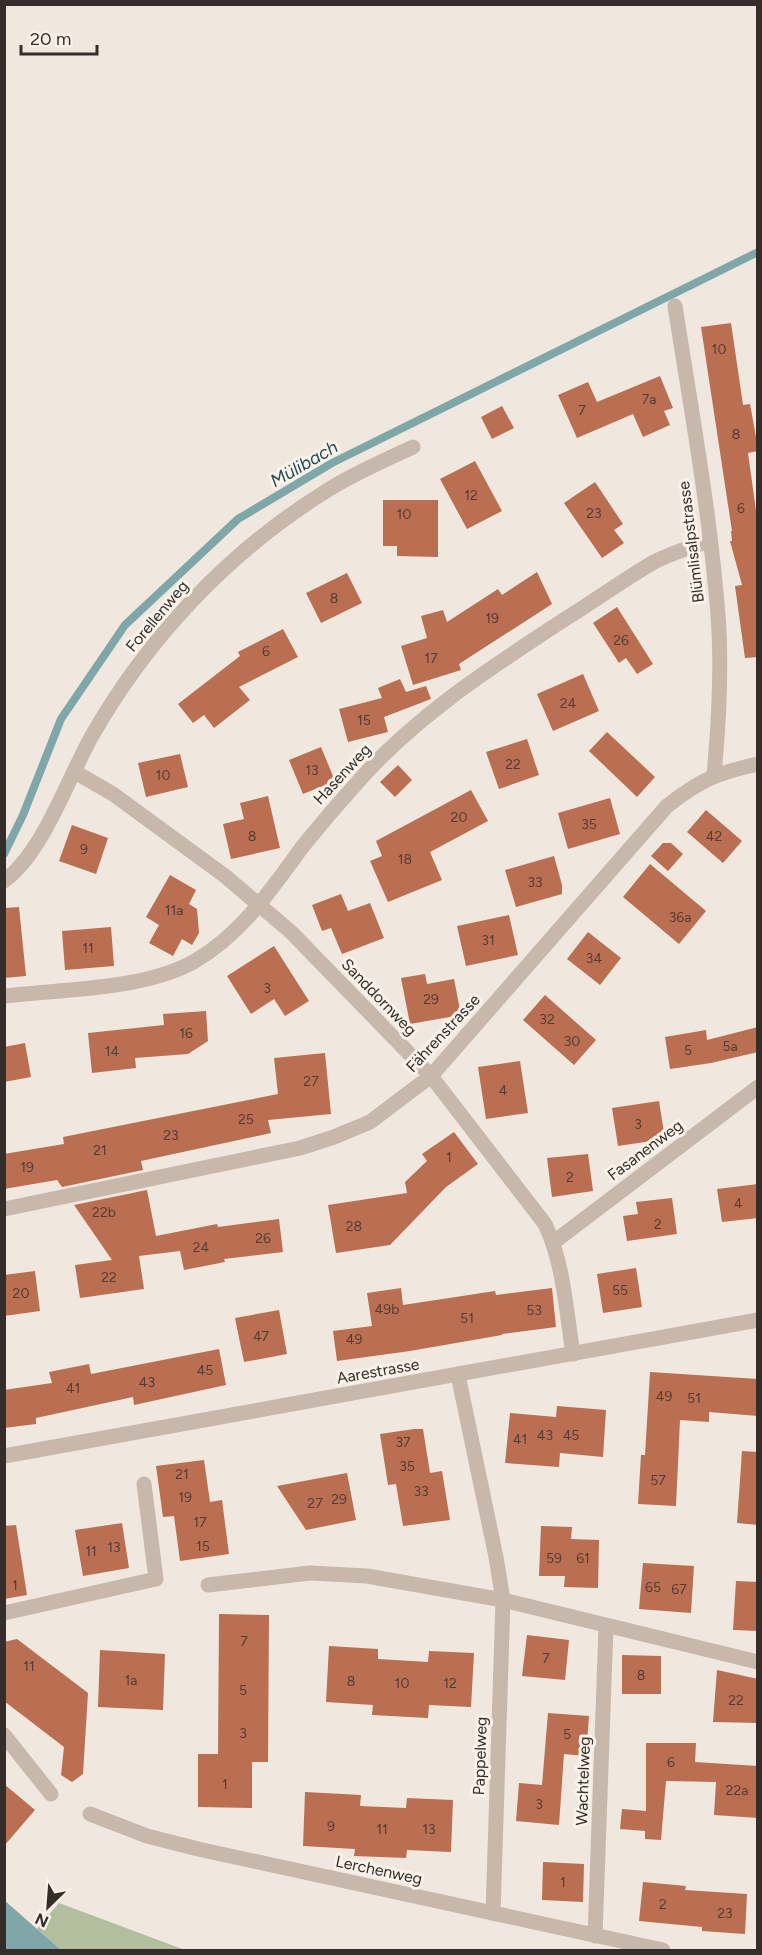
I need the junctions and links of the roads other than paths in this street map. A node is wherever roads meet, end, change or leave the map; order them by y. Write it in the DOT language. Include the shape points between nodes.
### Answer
graph roads {
  1 [pos="675,306"];
  2 [pos="413,447"];
  3 [pos="709,541"];
  4 [pos="758,764"];
  5 [pos="75,772"];
  6 [pos="714,775"];
  7 [pos="4,881"];
  8 [pos="261,904"];
  9 [pos="4,996"];
  10 [pos="431,1076"];
  11 [pos="758,1087"];
  12 [pos="4,1209"];
  13 [pos="554,1242"];
  14 [pos="758,1320"];
  15 [pos="573,1354"];
  16 [pos="458,1375"];
  17 [pos="4,1456"];
  18 [pos="144,1484"];
  19 [pos="208,1585"];
  20 [pos="502,1600"];
  21 [pos="4,1613"];
  22 [pos="606,1626"];
  23 [pos="758,1662"];
  24 [pos="4,1735"];
  25 [pos="51,1794"];
  26 [pos="90,1814"];
  27 [pos="493,1913"];
  28 [pos="595,1936"];
  29 [pos="663,1950"];
  1 -- 3 [label="street, Blümlisalpstrasse"];
  2 -- 5 [label="street, Forellenweg" via="321,494 280,522 218,575 175,619 134,672"];
  3 -- 6 [label="street, Blümlisalpstrasse" via="719,657"];
  3 -- 8 [label="street, Hasenweg" via="655,561 442,704 358,781"];
  4 -- 6 [label="street, Fährenstrasse"];
  5 -- 7 [label="street, Forellenweg" via="21,868"];
  5 -- 8 [label="street, Sanddornweg" via="122,800"];
  6 -- 10 [label="street, Fährenstrasse" via="661,813"];
  8 -- 9 [label="street, Hasenweg" via="213,950 175,971 126,983"];
  8 -- 10 [label="street, Sanddornweg"];
  10 -- 12 [label="street, Fährenstrasse" via="370,1122 300,1148"];
  10 -- 13 [label="street, Sanddornweg" via="532,1206"];
  11 -- 13 [label="street, Fasanenweg"];
  13 -- 15 [label="street, Sanddornweg"];
  14 -- 15 [label="street, Aarestrasse"];
  15 -- 16 [label="street, Aarestrasse"];
  16 -- 17 [label="street, Aarestrasse"];
  16 -- 20 [label="street, Pappelweg"];
  18 -- 21 [label="street" via="156,1579"];
  19 -- 20 [label="street" via="337,1573"];
  20 -- 22 [label="street"];
  20 -- 27 [label="street, Pappelweg"];
  22 -- 23 [label="street"];
  22 -- 28 [label="street, Wachtelweg"];
  24 -- 25 [label="street"];
  26 -- 27 [label="street, Lerchenweg" via="147,1836 198,1849"];
  27 -- 28 [label="street, Lerchenweg"];
  28 -- 29 [label="street, Lerchenweg"];
}
